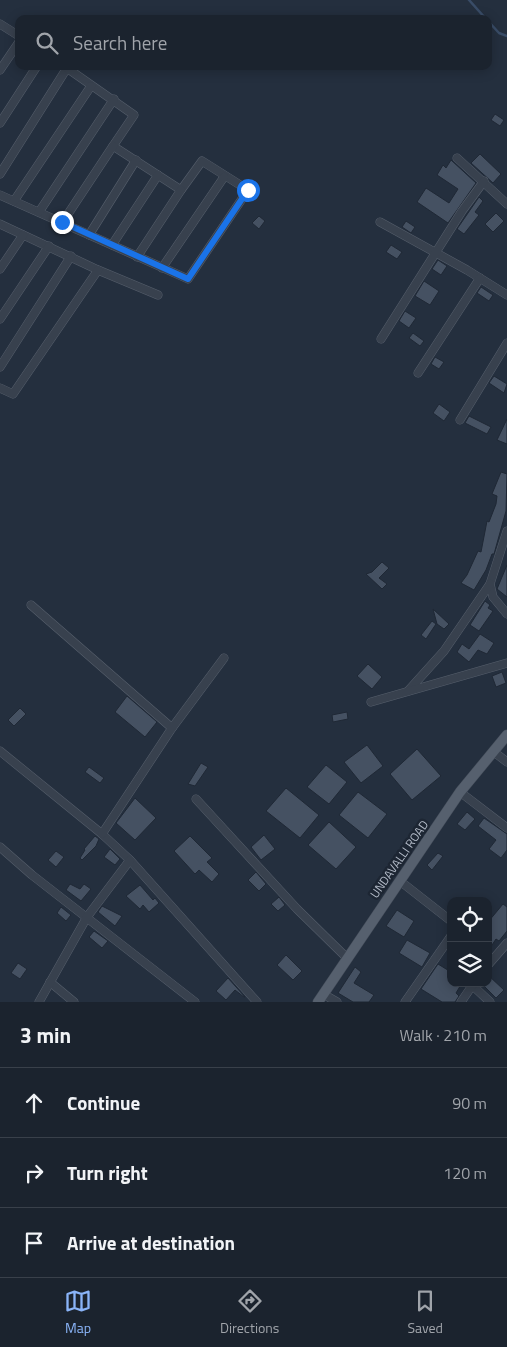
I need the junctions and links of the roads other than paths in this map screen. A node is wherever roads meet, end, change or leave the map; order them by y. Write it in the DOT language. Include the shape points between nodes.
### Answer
graph roads {
  1 [pos="0,24"];
  2 [pos="15,33"];
  3 [pos="15,48"];
  4 [pos="0,70"];
  5 [pos="34,70"];
  6 [pos="64,70"];
  7 [pos="70,70"];
  8 [pos="91,86"];
  9 [pos="114,99"];
  10 [pos="0,123"];
  11 [pos="113,146"];
  12 [pos="457,158"];
  13 [pos="136,160"];
  14 [pos="0,174"];
  15 [pos="158,175"];
  16 [pos="224,176"];
  17 [pos="484,182"];
  18 [pos="181,190"];
  19 [pos="0,195"];
  20 [pos="14,201"];
  21 [pos="507,204"];
  22 [pos="39,212"];
  23 [pos="62,222"];
  24 [pos="380,222"];
  25 [pos="0,224"];
  26 [pos="23,235"];
  27 [pos="89,235"];
  28 [pos="112,245"];
  29 [pos="48,246"];
  30 [pos="436,253"];
  31 [pos="70,256"];
  32 [pos="137,257"];
  33 [pos="162,268"];
  34 [pos="0,269"];
  35 [pos="98,270"];
  36 [pos="480,278"];
  37 [pos="158,295"];
  38 [pos="507,295"];
  39 [pos="0,319"];
  40 [pos="381,339"];
  41 [pos="507,343"];
  42 [pos="0,366"];
  43 [pos="418,372"];
  44 [pos="0,388"];
  45 [pos="460,420"];
  46 [pos="507,532"];
  47 [pos="490,584"];
  48 [pos="31,605"];
  49 [pos="507,614"];
  50 [pos="224,658"];
  51 [pos="507,663"];
  52 [pos="408,691"];
  53 [pos="371,702"];
  54 [pos="172,728"];
  55 [pos="507,735"];
  56 [pos="0,751"];
  57 [pos="494,752"];
  58 [pos="507,762"];
  59 [pos="460,792"];
  60 [pos="196,799"];
  61 [pos="507,828"];
  62 [pos="102,834"];
  63 [pos="0,848"];
  64 [pos="130,860"];
  65 [pos="400,881"];
  66 [pos="87,917"];
  67 [pos="447,918"];
  68 [pos="447,942"];
  69 [pos="507,943"];
  70 [pos="492,954"];
  71 [pos="346,957"];
  72 [pos="495,957"];
  73 [pos="492,961"];
  74 [pos="50,982"];
  75 [pos="471,987"];
  76 [pos="476,987"];
  77 [pos="321,998"];
  78 [pos="39,1002"];
  79 [pos="74,1002"];
  80 [pos="195,1002"];
  81 [pos="257,1002"];
  82 [pos="336,1002"];
  83 [pos="405,1002"];
  84 [pos="461,1002"];
  85 [pos="490,1002"];
  1 -- 2 [label="street"];
  3 -- 4 [label="street"];
  5 -- 10 [label="street"];
  6 -- 14 [label="street"];
  7 -- 8 [label="street"];
  8 -- 9 [label="street"];
  8 -- 20 [label="street"];
  9 -- 11 [label="street" via="134,115"];
  9 -- 22 [label="street"];
  11 -- 13 [label="street"];
  11 -- 23 [label="street"];
  12 -- 17 [label="street"];
  13 -- 15 [label="street"];
  13 -- 27 [label="street"];
  15 -- 18 [label="street"];
  15 -- 28 [label="street"];
  16 -- 18 [label="street" via="202,162"];
  16 -- 33 [label="street"];
  16 -- 33 [label="street" via="248,190 188,279"];
  17 -- 21 [label="street"];
  17 -- 30 [label="street"];
  18 -- 32 [label="street"];
  19 -- 20 [label="street"];
  20 -- 22 [label="street"];
  22 -- 23 [label="street"];
  23 -- 27 [label="street"];
  24 -- 30 [label="street"];
  25 -- 26 [label="street"];
  26 -- 29 [label="street"];
  26 -- 34 [label="street"];
  27 -- 28 [label="street"];
  28 -- 32 [label="street"];
  29 -- 31 [label="street"];
  29 -- 39 [label="street"];
  30 -- 36 [label="street"];
  30 -- 40 [label="street"];
  31 -- 35 [label="street"];
  31 -- 42 [label="street"];
  32 -- 33 [label="street"];
  35 -- 37 [label="street"];
  35 -- 44 [label="street" via="13,394"];
  36 -- 38 [label="street"];
  36 -- 43 [label="street"];
  41 -- 45 [label="street"];
  46 -- 47 [label="street"];
  47 -- 49 [label="street" via="493,597"];
  47 -- 52 [label="street" via="444,651"];
  48 -- 54 [label="street"];
  50 -- 54 [label="street"];
  51 -- 52 [label="street"];
  52 -- 53 [label="street"];
  54 -- 62 [label="street"];
  55 -- 57 [label="main road, UNDAVALLI ROAD"];
  56 -- 62 [label="street"];
  57 -- 58 [label="street"];
  57 -- 59 [label="main road, UNDAVALLI ROAD"];
  59 -- 61 [label="street"];
  59 -- 65 [label="main road, UNDAVALLI ROAD"];
  60 -- 71 [label="street"];
  62 -- 64 [label="street"];
  63 -- 66 [label="street"];
  64 -- 66 [label="street"];
  64 -- 81 [label="street"];
  65 -- 67 [label="street"];
  65 -- 71 [label="main road, UNDAVALLI ROAD"];
  66 -- 74 [label="street"];
  66 -- 80 [label="street"];
  68 -- 83 [label="street"];
  69 -- 72 [label="street"];
  70 -- 72 [label="street"];
  71 -- 77 [label="main road, UNDAVALLI ROAD"];
  72 -- 73 [label="street"];
  74 -- 78 [label="street"];
  74 -- 79 [label="street"];
  75 -- 84 [label="street"];
  76 -- 85 [label="street"];
  77 -- 82 [label="street"];
}
